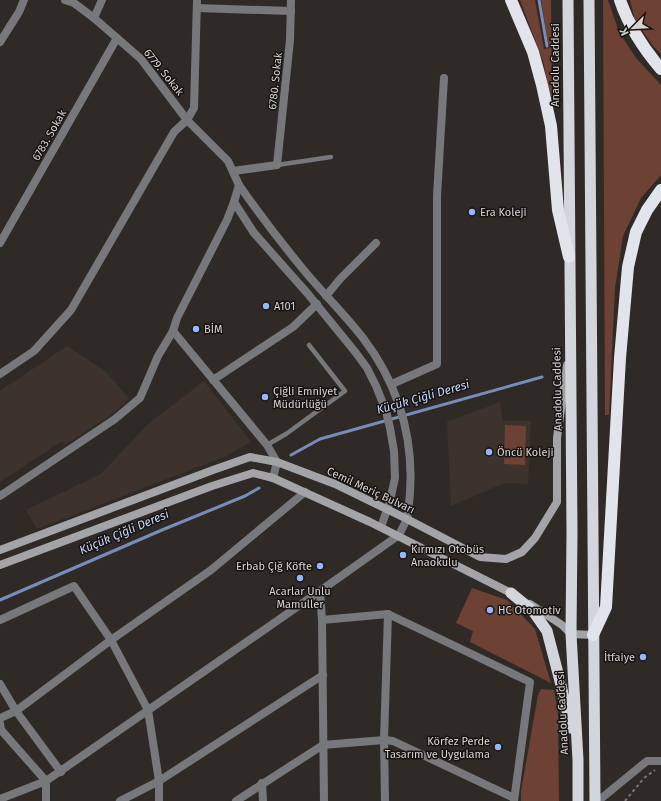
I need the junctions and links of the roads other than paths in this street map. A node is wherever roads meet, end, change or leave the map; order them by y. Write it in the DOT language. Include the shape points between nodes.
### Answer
graph roads {
  1 [pos="24,0"];
  2 [pos="65,0"];
  3 [pos="102,0"];
  4 [pos="291,0"];
  5 [pos="511,0"];
  6 [pos="568,0"];
  7 [pos="589,0"];
  8 [pos="620,0"];
  9 [pos="197,4"];
  10 [pos="291,11"];
  11 [pos="94,18"];
  12 [pos="117,38"];
  13 [pos="0,42"];
  14 [pos="661,69"];
  15 [pos="444,78"];
  16 [pos="187,120"];
  17 [pos="331,157"];
  18 [pos="277,165"];
  19 [pos="233,172"];
  20 [pos="238,184"];
  21 [pos="661,190"];
  22 [pos="234,202"];
  23 [pos="0,243"];
  24 [pos="376,243"];
  25 [pos="569,258"];
  26 [pos="326,296"];
  27 [pos="317,304"];
  28 [pos="173,331"];
  29 [pos="570,343"];
  30 [pos="309,345"];
  31 [pos="0,374"];
  32 [pos="213,380"];
  33 [pos="392,384"];
  34 [pos="267,445"];
  35 [pos="277,462"];
  36 [pos="273,478"];
  37 [pos="305,492"];
  38 [pos="0,496"];
  39 [pos="388,510"];
  40 [pos="407,518"];
  41 [pos="381,527"];
  42 [pos="399,536"];
  43 [pos="0,550"];
  44 [pos="0,565"];
  45 [pos="320,591"];
  46 [pos="512,593"];
  47 [pos="388,614"];
  48 [pos="0,620"];
  49 [pos="322,620"];
  50 [pos="571,634"];
  51 [pos="593,635"];
  52 [pos="111,640"];
  53 [pos="323,675"];
  54 [pos="0,684"];
  55 [pos="148,710"];
  56 [pos="16,711"];
  57 [pos="0,718"];
  58 [pos="0,723"];
  59 [pos="384,740"];
  60 [pos="324,745"];
  61 [pos="578,760"];
  62 [pos="661,761"];
  63 [pos="61,772"];
  64 [pos="46,781"];
  65 [pos="159,781"];
  66 [pos="262,784"];
  67 [pos="0,799"];
  68 [pos="514,800"];
  69 [pos="46,801"];
  70 [pos="120,801"];
  71 [pos="159,801"];
  72 [pos="236,801"];
  73 [pos="263,801"];
  74 [pos="324,801"];
  75 [pos="385,801"];
  76 [pos="578,801"];
  77 [pos="595,801"];
  78 [pos="598,801"];
  1 -- 13 [label="street"];
  2 -- 11 [label="street, 6779. Sokak" via="74,3"];
  3 -- 11 [label="street"];
  4 -- 10 [label="street, 6780. Sokak"];
  5 -- 25 [label="highway" via="542,85 551,126 558,210"];
  6 -- 25 [label="highway, Anadolu Caddesi"];
  7 -- 51 [label="highway"];
  8 -- 14 [label="highway" via="634,34"];
  9 -- 10 [label="street"];
  9 -- 16 [label="street" via="194,108"];
  10 -- 18 [label="street, 6780. Sokak"];
  11 -- 12 [label="street, 6779. Sokak"];
  12 -- 16 [label="street, 6779. Sokak" via="141,59"];
  12 -- 23 [label="street, 6783. Sokak"];
  15 -- 33 [label="street" via="437,196 437,364"];
  16 -- 19 [label="street, 6779. Sokak" via="228,161"];
  16 -- 31 [label="street" via="174,132 70,310 34,351"];
  17 -- 18 [label="lane"];
  18 -- 19 [label="street"];
  19 -- 20 [label="street, 6779. Sokak"];
  20 -- 22 [label="street"];
  20 -- 26 [label="street, 6779. Sokak" via="265,222"];
  21 -- 51 [label="highway" via="636,232 628,268 624,295 606,607"];
  22 -- 27 [label="street" via="254,233"];
  22 -- 28 [label="street"];
  24 -- 26 [label="street"];
  25 -- 29 [label="highway, Anadolu Caddesi"];
  26 -- 33 [label="street, 6779. Sokak" via="363,338"];
  27 -- 32 [label="street" via="293,327"];
  27 -- 39 [label="street" via="367,368 383,404 394,451 395,478"];
  28 -- 32 [label="street"];
  28 -- 38 [label="street" via="158,356 140,398 115,419"];
  29 -- 40 [label="main road, Cemil Meriç Bulvarı" via="557,438 557,502 535,538 522,552 506,559 480,557"];
  29 -- 50 [label="highway, Anadolu Caddesi"];
  30 -- 34 [label="lane" via="345,391"];
  32 -- 34 [label="street"];
  33 -- 40 [label="street, 6779. Sokak" via="410,451 412,477"];
  34 -- 35 [label="street"];
  35 -- 36 [label="street"];
  35 -- 39 [label="main road, Cemil Meriç Bulvarı" via="335,484"];
  35 -- 43 [label="main road, Cemil Meriç Bulvarı" via="250,457"];
  36 -- 37 [label="main road"];
  36 -- 44 [label="main road" via="253,473 246,475"];
  37 -- 41 [label="main road"];
  37 -- 52 [label="street" via="211,570"];
  39 -- 40 [label="main road, Cemil Meriç Bulvarı"];
  39 -- 41 [label="street"];
  40 -- 42 [label="street, 6779. Sokak"];
  41 -- 42 [label="main road"];
  42 -- 45 [label="street"];
  42 -- 46 [label="main road"];
  45 -- 49 [label="street"];
  45 -- 55 [label="street"];
  46 -- 50 [label="main road" via="562,625"];
  46 -- 61 [label="highway" via="533,611 547,631"];
  47 -- 49 [label="street"];
  47 -- 59 [label="street"];
  47 -- 68 [label="street" via="530,682"];
  48 -- 52 [label="street" via="74,586"];
  49 -- 53 [label="street"];
  50 -- 51 [label="main road"];
  50 -- 61 [label="highway, Anadolu Caddesi"];
  51 -- 77 [label="highway"];
  52 -- 55 [label="street"];
  52 -- 56 [label="street"];
  53 -- 60 [label="street"];
  53 -- 65 [label="street"];
  54 -- 56 [label="street"];
  55 -- 63 [label="street"];
  55 -- 65 [label="street"];
  56 -- 57 [label="street"];
  56 -- 63 [label="street"];
  58 -- 64 [label="street" via="1,730"];
  59 -- 60 [label="street"];
  59 -- 68 [label="street" via="393,741"];
  59 -- 75 [label="street"];
  60 -- 66 [label="street"];
  60 -- 74 [label="street"];
  61 -- 76 [label="highway, Anadolu Caddesi"];
  62 -- 78 [label="street" via="647,761"];
  63 -- 64 [label="street"];
  64 -- 67 [label="street"];
  64 -- 69 [label="street"];
  65 -- 70 [label="street"];
  65 -- 71 [label="street"];
  66 -- 72 [label="street"];
  66 -- 73 [label="street"];
}
